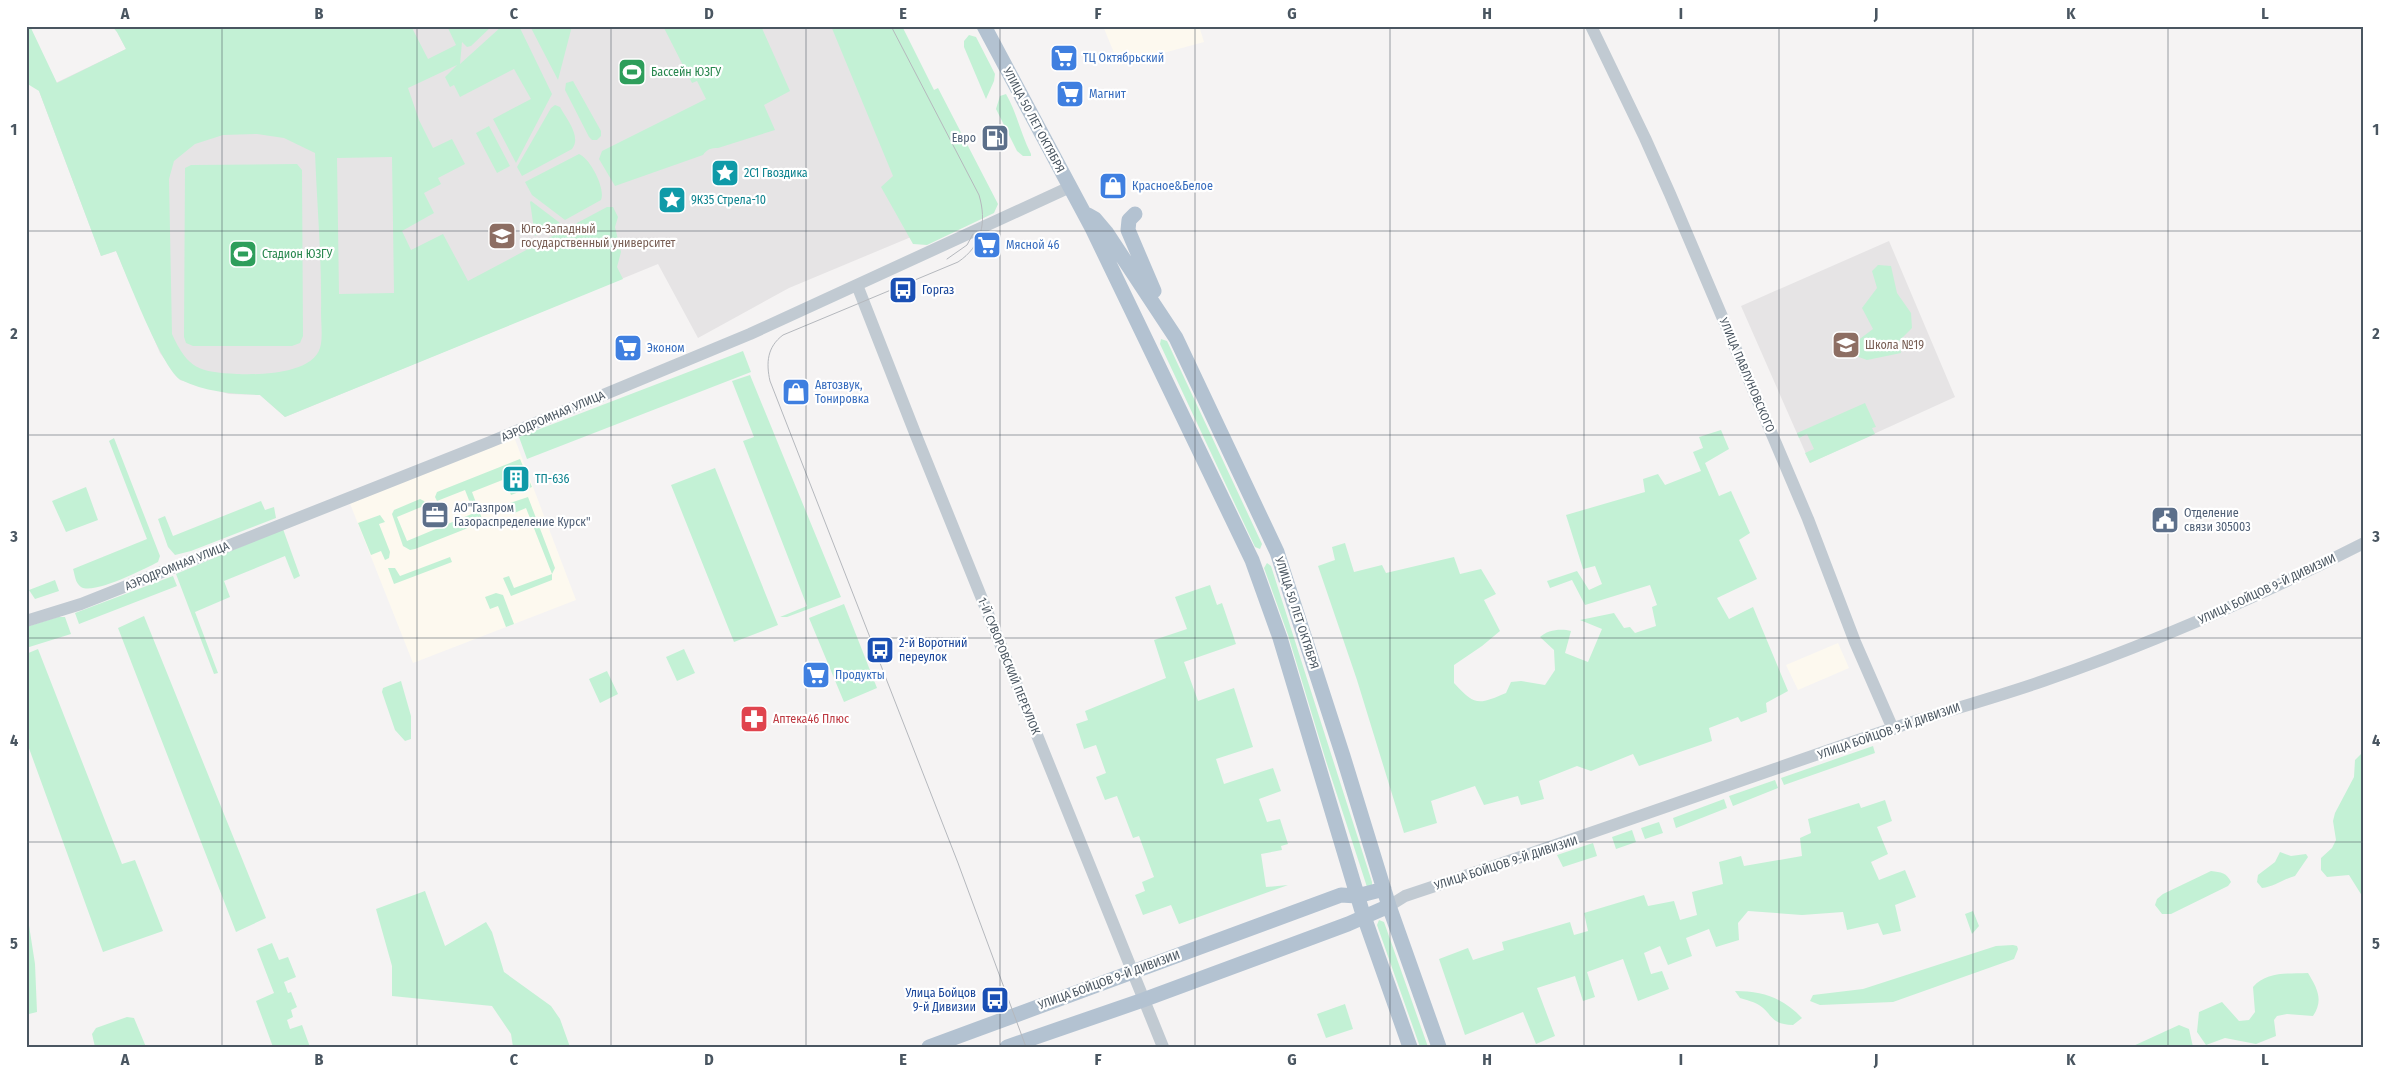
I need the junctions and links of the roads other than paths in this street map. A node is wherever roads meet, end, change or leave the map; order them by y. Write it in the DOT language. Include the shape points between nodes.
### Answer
graph roads {
  1 [pos="984,26"];
  2 [pos="1591,26"];
  3 [pos="1070,187"];
  4 [pos="1084,213"];
  5 [pos="1135,214"];
  6 [pos="857,285"];
  7 [pos="1173,334"];
  8 [pos="1148,343"];
  9 [pos="2364,543"];
  10 [pos="26,621"];
  11 [pos="1893,728"];
  12 [pos="1384,889"];
  13 [pos="1357,896"];
  14 [pos="1405,896"];
  15 [pos="1389,906"];
  16 [pos="1363,915"];
  17 [pos="1132,972"];
  18 [pos="1143,1000"];
  19 [pos="929,1047"];
  20 [pos="1007,1047"];
  21 [pos="1163,1047"];
  22 [pos="1410,1047"];
  23 [pos="1439,1047"];
  1 -- 3 [label="main road, УЛИЦА 50 ЛЕТ ОКТЯБРЯ"];
  2 -- 11 [label="street, УЛИЦА ПАВЛУНОВСКОГО" via="1670,194"];
  3 -- 4 [label="main road, УЛИЦА 50 ЛЕТ ОКТЯБРЯ"];
  3 -- 6 [label="street, АЭРОДРОМНАЯ УЛИЦА"];
  4 -- 7 [label="main road, УЛИЦА 50 ЛЕТ ОКТЯБРЯ" via="1103,228"];
  4 -- 8 [label="main road, УЛИЦА 50 ЛЕТ ОКТЯБРЯ"];
  5 -- 7 [label="main road" via="1129,220 1128,230"];
  6 -- 10 [label="street, АЭРОДРОМНАЯ УЛИЦА" via="750,334 490,442 81,604"];
  6 -- 17 [label="street, 1-Й СУВОРОВСКИЙ ПЕРЕУЛОК"];
  7 -- 8 [label="main road" via="1162,328 1153,331"];
  7 -- 12 [label="main road, УЛИЦА 50 ЛЕТ ОКТЯБРЯ" via="1277,552"];
  8 -- 13 [label="main road, УЛИЦА 50 ЛЕТ ОКТЯБРЯ" via="1252,560 1280,638"];
  9 -- 11 [label="street, УЛИЦА БОЙЦОВ 9-Й ДИВИЗИИ" via="2149,642 2042,681"];
  11 -- 14 [label="street, УЛИЦА БОЙЦОВ 9-Й ДИВИЗИИ" via="1591,835"];
  12 -- 13 [label="main road, УЛИЦА БОЙЦОВ 9-Й ДИВИЗИИ"];
  12 -- 14 [label="street"];
  12 -- 15 [label="main road, УЛИЦА 50 ЛЕТ ОКТЯБРЯ"];
  13 -- 16 [label="main road, УЛИЦА 50 ЛЕТ ОКТЯБРЯ"];
  13 -- 17 [label="main road, УЛИЦА БОЙЦОВ 9-Й ДИВИЗИИ" via="1341,895"];
  14 -- 15 [label="street, УЛИЦА БОЙЦОВ 9-Й ДИВИЗИИ"];
  15 -- 16 [label="main road, УЛИЦА БОЙЦОВ 9-Й ДИВИЗИИ"];
  15 -- 23 [label="main road, УЛИЦА 50 ЛЕТ ОКТЯБРЯ"];
  16 -- 18 [label="main road, УЛИЦА БОЙЦОВ 9-Й ДИВИЗИИ" via="1348,924"];
  16 -- 22 [label="main road, УЛИЦА 50 ЛЕТ ОКТЯБРЯ"];
  17 -- 18 [label="street, 1-Й СУВОРОВСКИЙ ПЕРЕУЛОК"];
  17 -- 19 [label="main road, УЛИЦА БОЙЦОВ 9-Й ДИВИЗИИ"];
  18 -- 20 [label="main road, УЛИЦА БОЙЦОВ 9-Й ДИВИЗИИ"];
  18 -- 21 [label="street, 1-Й СУВОРОВСКИЙ ПЕРЕУЛОК"];
}
